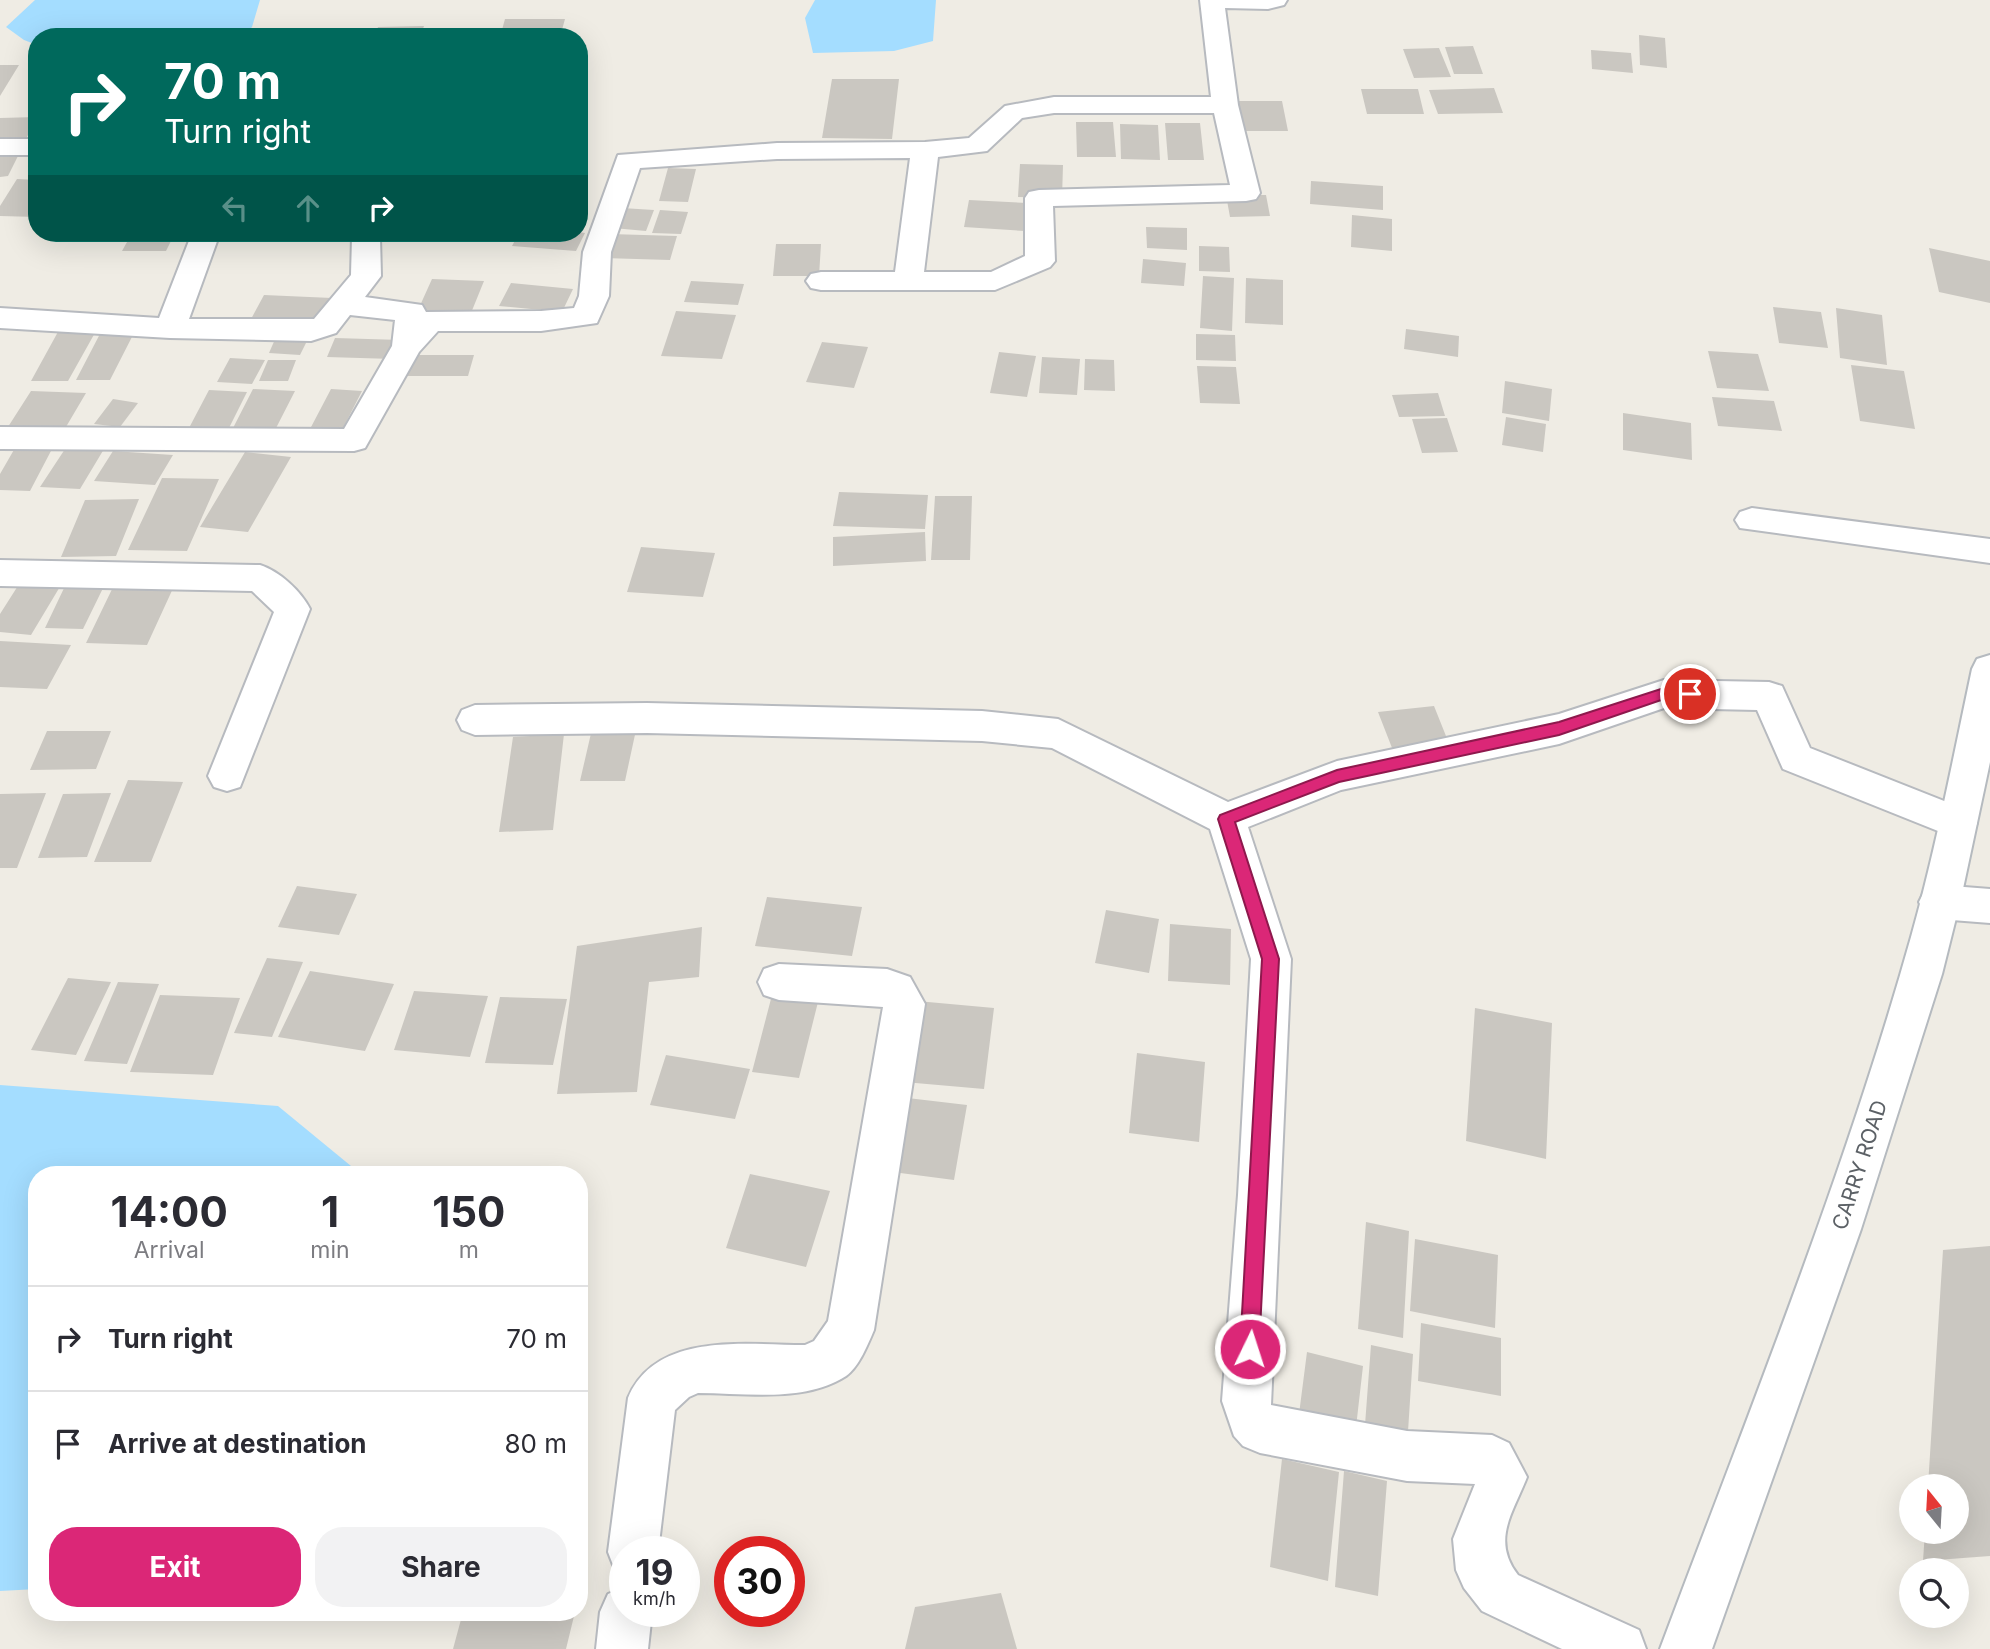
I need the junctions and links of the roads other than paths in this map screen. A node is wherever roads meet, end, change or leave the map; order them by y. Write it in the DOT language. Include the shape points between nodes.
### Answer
graph roads {
  1 [pos="1212,0"];
  2 [pos="1219,0"];
  3 [pos="1275,0"];
  4 [pos="1225,105"];
  5 [pos="28,146"];
  6 [pos="0,147"];
  7 [pos="925,150"];
  8 [pos="203,242"];
  9 [pos="366,242"];
  10 [pos="821,281"];
  11 [pos="908,281"];
  12 [pos="341,304"];
  13 [pos="0,318"];
  14 [pos="170,328"];
  15 [pos="407,346"];
  16 [pos="3,444"];
  17 [pos="1752,520"];
  18 [pos="1990,551"];
  19 [pos="0,573"];
  20 [pos="1990,669"];
  21 [pos="475,720"];
  22 [pos="227,776"];
  23 [pos="1226,819"];
  24 [pos="1958,823"];
  25 [pos="1939,902"];
  26 [pos="1990,906"];
  27 [pos="779,982"];
  28 [pos="635,1536"];
  29 [pos="624,1627"];
  30 [pos="622,1649"];
  31 [pos="1620,1649"];
  32 [pos="1686,1649"];
  1 -- 4 [label="street"];
  2 -- 3 [label="street"];
  4 -- 7 [label="street" via="1054,105 1014,112 977,145"];
  4 -- 11 [label="street" via="1246,193 1039,198 1040,261 995,281"];
  5 -- 6 [label="street"];
  7 -- 11 [label="street"];
  7 -- 15 [label="street" via="628,161 597,252 594,296 586,316 541,321 430,321"];
  8 -- 14 [label="street"];
  9 -- 12 [label="street" via="366,276"];
  10 -- 11 [label="street"];
  12 -- 14 [label="street" via="325,326 311,331"];
  12 -- 15 [label="street" via="411,312"];
  13 -- 14 [label="street"];
  15 -- 16 [label="street" via="354,440"];
  17 -- 18 [label="street"];
  19 -- 22 [label="street" via="260,578 293,609"];
  20 -- 24 [label="street, CARRY ROAD"];
  21 -- 23 [label="street" via="647,718 982,726 1058,734"];
  23 -- 24 [label="street" via="1337,776 1559,729 1664,694 1769,696 1796,758"];
  23 -- 31 [label="street" via="1270,959 1246,1401 1251,1419 1260,1429 1407,1455 1492,1460 1502,1477 1478,1539 1482,1570 1500,1593"];
  24 -- 25 [label="street, CARRY ROAD"];
  25 -- 26 [label="street"];
  25 -- 32 [label="street, CARRY ROAD" via="1849,1203"];
  27 -- 28 [label="street" via="887,987 895,990 904,1004 850,1330 831,1359 806,1369 697,1369 673,1380 652,1398"];
  29 -- 30 [label="street"];
}
